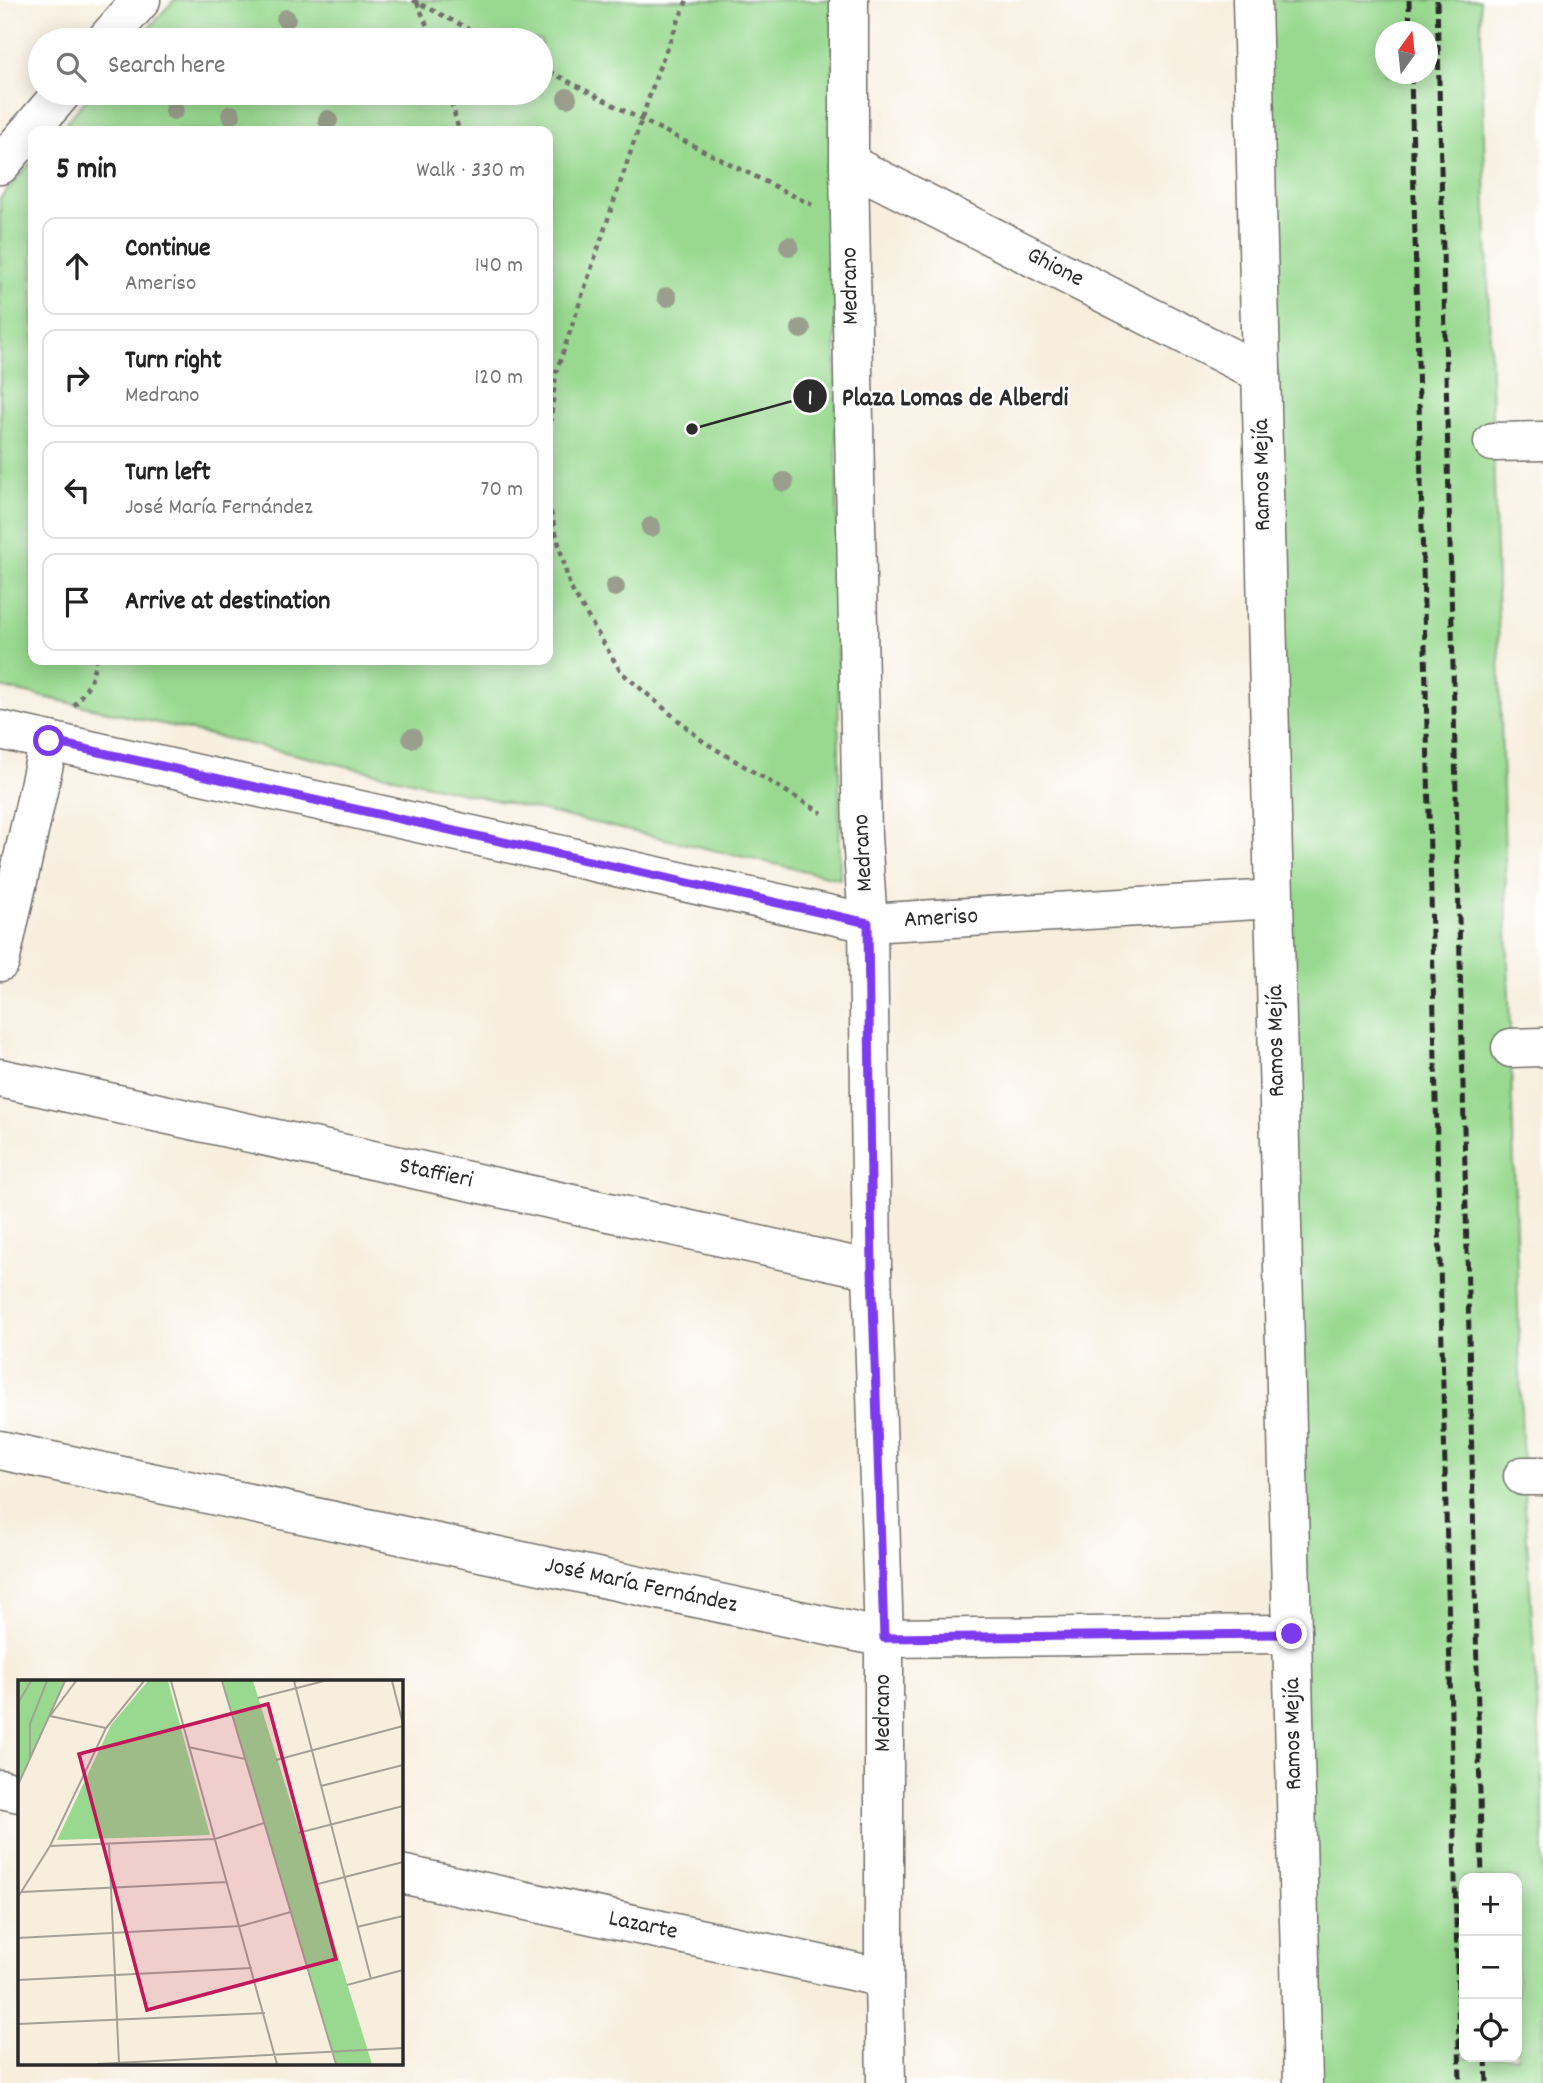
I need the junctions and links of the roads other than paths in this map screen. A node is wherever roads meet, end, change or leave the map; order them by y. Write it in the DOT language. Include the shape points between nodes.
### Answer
graph roads {
  1 [pos="141,0"];
  2 [pos="849,0"];
  3 [pos="1252,0"];
  4 [pos="116,28"];
  5 [pos="52,105"];
  6 [pos="34,126"];
  7 [pos="28,132"];
  8 [pos="849,164"];
  9 [pos="0,165"];
  10 [pos="1261,373"];
  11 [pos="1543,441"];
  12 [pos="1493,442"];
  13 [pos="0,730"];
  14 [pos="49,741"];
  15 [pos="1274,899"];
  16 [pos="868,923"];
  17 [pos="0,961"];
  18 [pos="0,1078"];
  19 [pos="872,1270"];
  20 [pos="0,1450"];
  21 [pos="1292,1634"];
  22 [pos="884,1638"];
  23 [pos="0,1789"];
  24 [pos="18,1793"];
  25 [pos="402,1874"];
  26 [pos="884,1978"];
  27 [pos="886,2083"];
  28 [pos="1303,2083"];
  1 -- 4 [label="street"];
  2 -- 8 [label="street, Medrano"];
  3 -- 10 [label="street, Ramos Mejía"];
  5 -- 6 [label="street"];
  7 -- 9 [label="street"];
  8 -- 10 [label="street, Ghione"];
  8 -- 16 [label="street, Medrano" via="862,837"];
  10 -- 15 [label="street, Ramos Mejía"];
  11 -- 12 [label="street"];
  13 -- 14 [label="street, Ameriso"];
  14 -- 16 [label="street, Ameriso"];
  14 -- 17 [label="street"];
  15 -- 16 [label="street, Ameriso"];
  15 -- 21 [label="street, Ramos Mejía"];
  16 -- 19 [label="street, Medrano"];
  18 -- 19 [label="street, Staffieri"];
  19 -- 22 [label="street, Medrano"];
  20 -- 22 [label="street, José María Fernández"];
  21 -- 22 [label="street, José María Fernández"];
  21 -- 28 [label="street, Ramos Mejía"];
  22 -- 26 [label="street, Medrano"];
  23 -- 24 [label="street"];
  25 -- 26 [label="street, Lazarte"];
  26 -- 27 [label="street, Medrano"];
}
